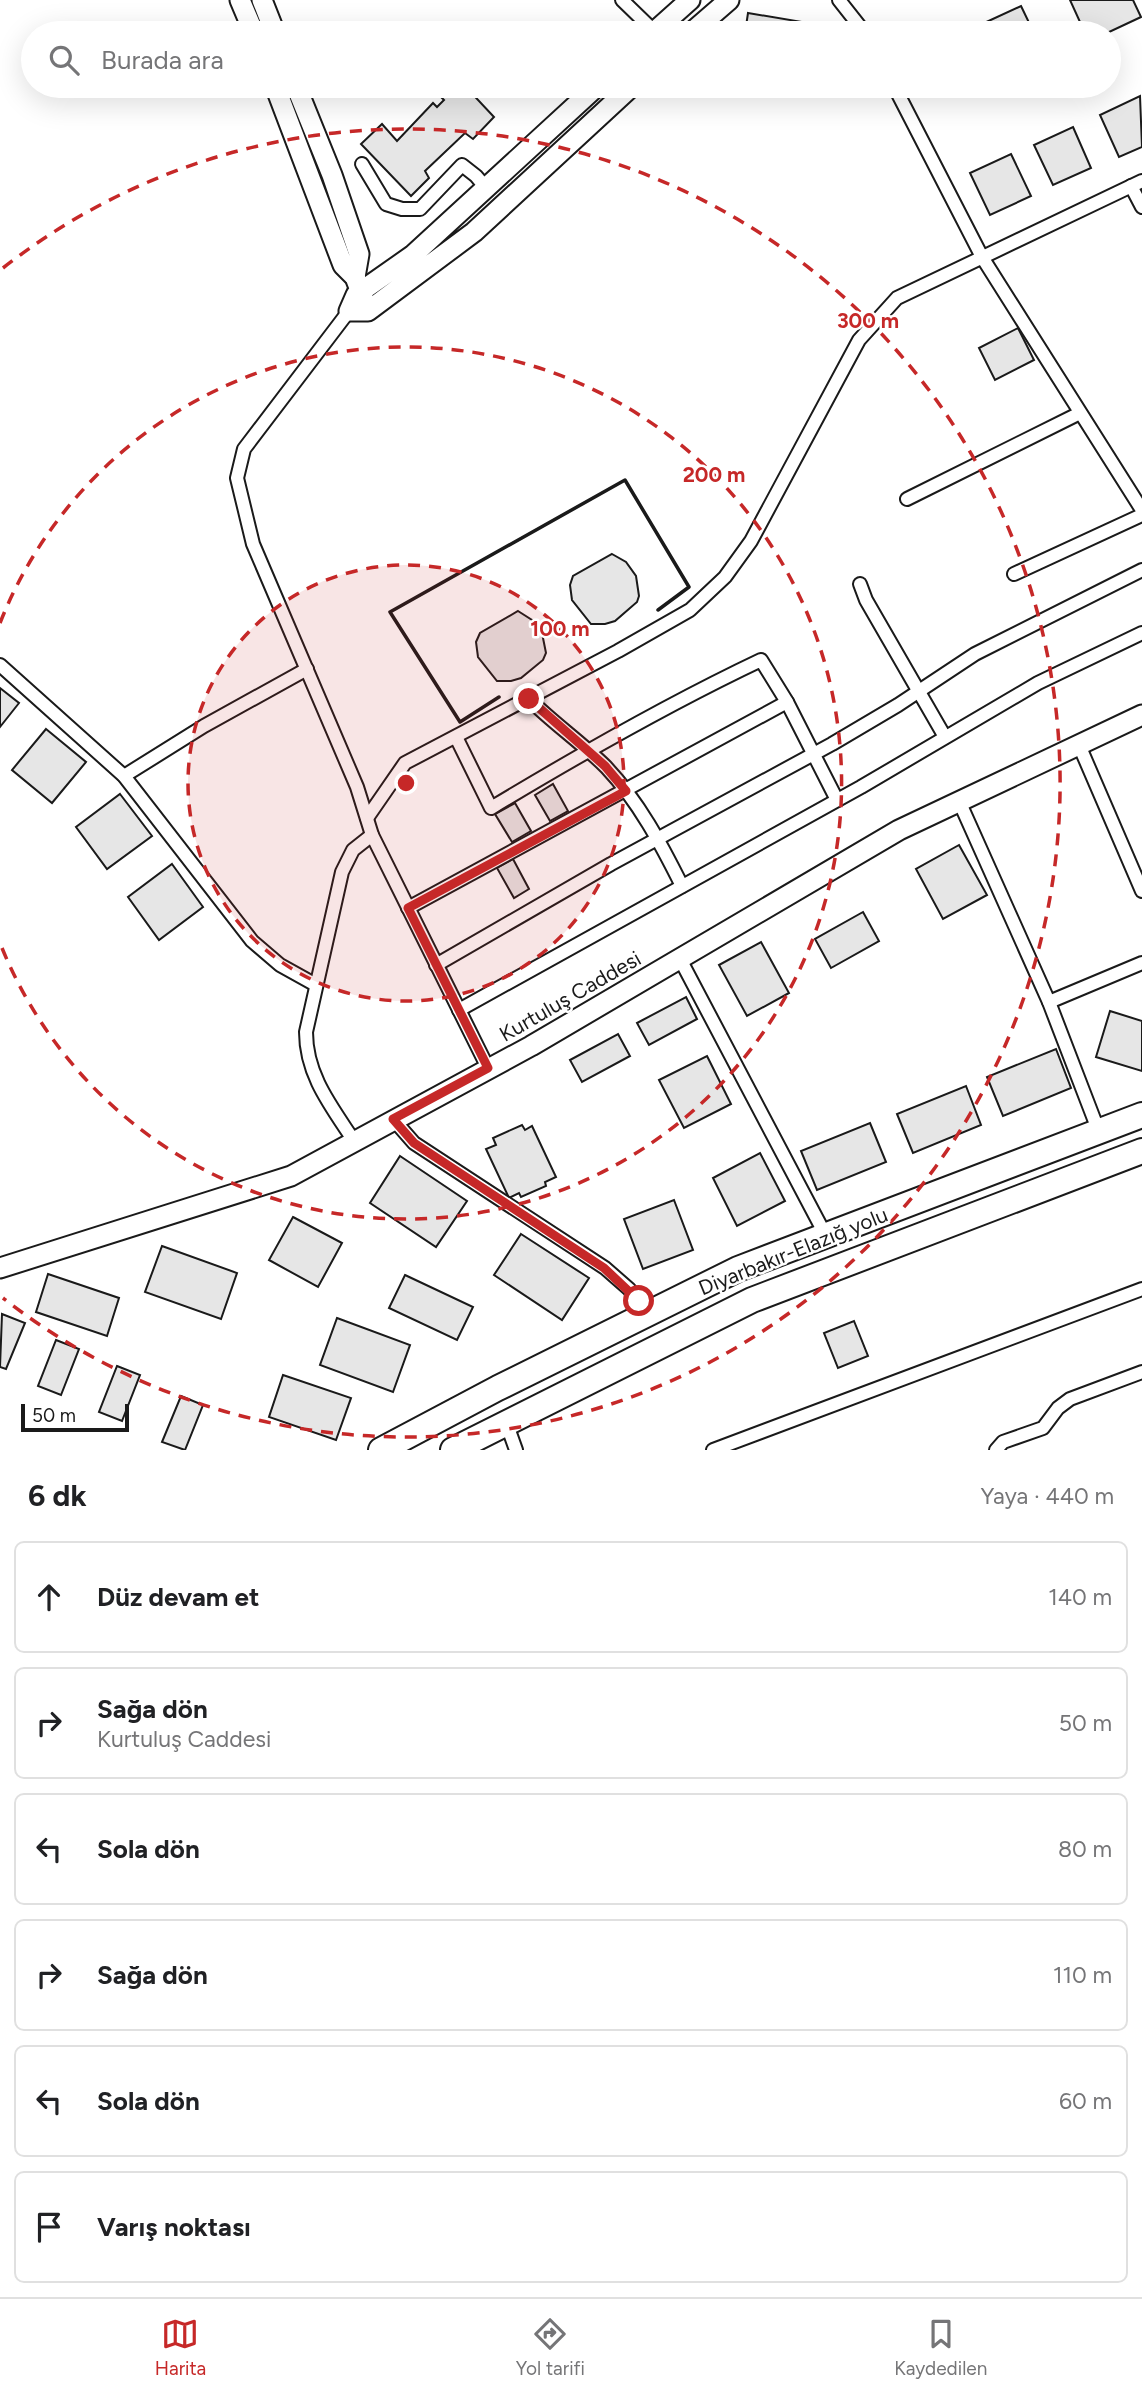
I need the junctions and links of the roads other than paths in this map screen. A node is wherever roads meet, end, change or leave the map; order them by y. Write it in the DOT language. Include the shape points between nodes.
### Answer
graph roads {
  1 [pos="240,0"];
  2 [pos="262,0"];
  3 [pos="622,0"];
  4 [pos="690,0"];
  5 [pos="729,0"];
  6 [pos="839,0"];
  7 [pos="249,21"];
  8 [pos="270,21"];
  9 [pos="642,21"];
  10 [pos="667,21"];
  11 [pos="705,21"];
  12 [pos="856,21"];
  13 [pos="280,98"];
  14 [pos="301,98"];
  15 [pos="584,98"];
  16 [pos="619,98"];
  17 [pos="900,98"];
  18 [pos="362,164"];
  19 [pos="1137,183"];
  20 [pos="487,189"];
  21 [pos="1142,208"];
  22 [pos="982,257"];
  23 [pos="358,284"];
  24 [pos="359,311"];
  25 [pos="1080,413"];
  26 [pos="906,499"];
  27 [pos="1142,512"];
  28 [pos="1142,570"];
  29 [pos="1014,574"];
  30 [pos="860,584"];
  31 [pos="1142,633"];
  32 [pos="0,665"];
  33 [pos="307,669"];
  34 [pos="918,691"];
  35 [pos="529,699"];
  36 [pos="787,702"];
  37 [pos="1142,715"];
  38 [pos="456,737"];
  39 [pos="945,737"];
  40 [pos="1079,745"];
  41 [pos="588,750"];
  42 [pos="813,754"];
  43 [pos="124,776"];
  44 [pos="626,791"];
  45 [pos="837,800"];
  46 [pos="959,801"];
  47 [pos="366,818"];
  48 [pos="372,835"];
  49 [pos="659,838"];
  50 [pos="682,886"];
  51 [pos="1142,891"];
  52 [pos="408,908"];
  53 [pos="680,959"];
  54 [pos="1142,963"];
  55 [pos="436,965"];
  56 [pos="316,985"];
  57 [pos="1049,1002"];
  58 [pos="459,1010"];
  59 [pos="488,1068"];
  60 [pos="1142,1115"];
  61 [pos="393,1119"];
  62 [pos="1099,1132"];
  63 [pos="354,1141"];
  64 [pos="1142,1152"];
  65 [pos="826,1236"];
  66 [pos="0,1268"];
  67 [pos="1142,1289"];
  68 [pos="649,1314"];
  69 [pos="1142,1372"];
  70 [pos="506,1422"];
  71 [pos="381,1450"];
  72 [pos="453,1450"];
  73 [pos="516,1450"];
  74 [pos="713,1450"];
  75 [pos="996,1450"];
  1 -- 7 [label="main road"];
  2 -- 8 [label="main road"];
  3 -- 9 [label="street"];
  4 -- 10 [label="main road"];
  5 -- 11 [label="main road"];
  6 -- 12 [label="street"];
  13 -- 23 [label="main road" via="343,265"];
  14 -- 23 [label="main road" via="359,254"];
  15 -- 20 [label="main road"];
  16 -- 24 [label="main road" via="474,232"];
  17 -- 22 [label="street"];
  18 -- 20 [label="street" via="386,204 402,209 420,209 462,165"];
  19 -- 21 [label="street"];
  19 -- 22 [label="street"];
  20 -- 23 [label="main road" via="413,255"];
  22 -- 25 [label="street"];
  22 -- 35 [label="street" via="897,298 859,340 751,541 725,577 690,610"];
  23 -- 24 [label="main road"];
  24 -- 33 [label="street" via="244,449 237,478 253,544"];
  25 -- 26 [label="street"];
  25 -- 27 [label="street"];
  27 -- 29 [label="street"];
  28 -- 34 [label="street" via="975,654"];
  30 -- 34 [label="street"];
  31 -- 39 [label="street" via="1038,683"];
  32 -- 43 [label="street"];
  33 -- 43 [label="street"];
  33 -- 47 [label="street"];
  34 -- 39 [label="street"];
  34 -- 42 [label="street"];
  35 -- 38 [label="street"];
  35 -- 41 [label="street"];
  36 -- 41 [label="street" via="761,660"];
  36 -- 42 [label="street"];
  36 -- 44 [label="street"];
  37 -- 40 [label="main road, Kurtuluş Caddesi"];
  38 -- 41 [label="street" via="491,808"];
  38 -- 47 [label="street" via="405,763"];
  39 -- 45 [label="street"];
  40 -- 46 [label="main road, Kurtuluş Caddesi"];
  40 -- 51 [label="street"];
  41 -- 44 [label="street"];
  42 -- 45 [label="street"];
  42 -- 49 [label="street"];
  43 -- 56 [label="street" via="252,941 280,965"];
  44 -- 49 [label="street"];
  44 -- 52 [label="street"];
  45 -- 50 [label="street"];
  46 -- 53 [label="main road, Kurtuluş Caddesi" via="900,830"];
  46 -- 57 [label="street"];
  47 -- 48 [label="street"];
  48 -- 52 [label="street"];
  48 -- 56 [label="street" via="353,850 342,872"];
  49 -- 50 [label="street"];
  49 -- 55 [label="street"];
  50 -- 58 [label="street"];
  52 -- 55 [label="street"];
  53 -- 59 [label="main road, Kurtuluş Caddesi"];
  53 -- 65 [label="street"];
  54 -- 57 [label="street"];
  55 -- 58 [label="street"];
  56 -- 63 [label="street" via="307,1020 307,1057 318,1086"];
  57 -- 62 [label="street"];
  58 -- 59 [label="street"];
  59 -- 61 [label="main road, Kurtuluş Caddesi"];
  60 -- 62 [label="highway, Diyarbakır-Elazığ yolu"];
  61 -- 63 [label="main road, Kurtuluş Caddesi"];
  61 -- 68 [label="street" via="414,1143 604,1268"];
  62 -- 65 [label="highway, Diyarbakır-Elazığ yolu"];
  63 -- 66 [label="main road, Kurtuluş Caddesi" via="291,1176"];
  64 -- 70 [label="highway, Diyarbakır-Elazığ yolu" via="752,1300"];
  65 -- 68 [label="highway, Diyarbakır-Elazığ yolu" via="738,1269"];
  67 -- 74 [label="street"];
  68 -- 71 [label="highway, Diyarbakır-Elazığ yolu"];
  69 -- 75 [label="street" via="1070,1399 1043,1428"];
  70 -- 72 [label="highway, Diyarbakır-Elazığ yolu"];
  70 -- 73 [label="street"];
}
